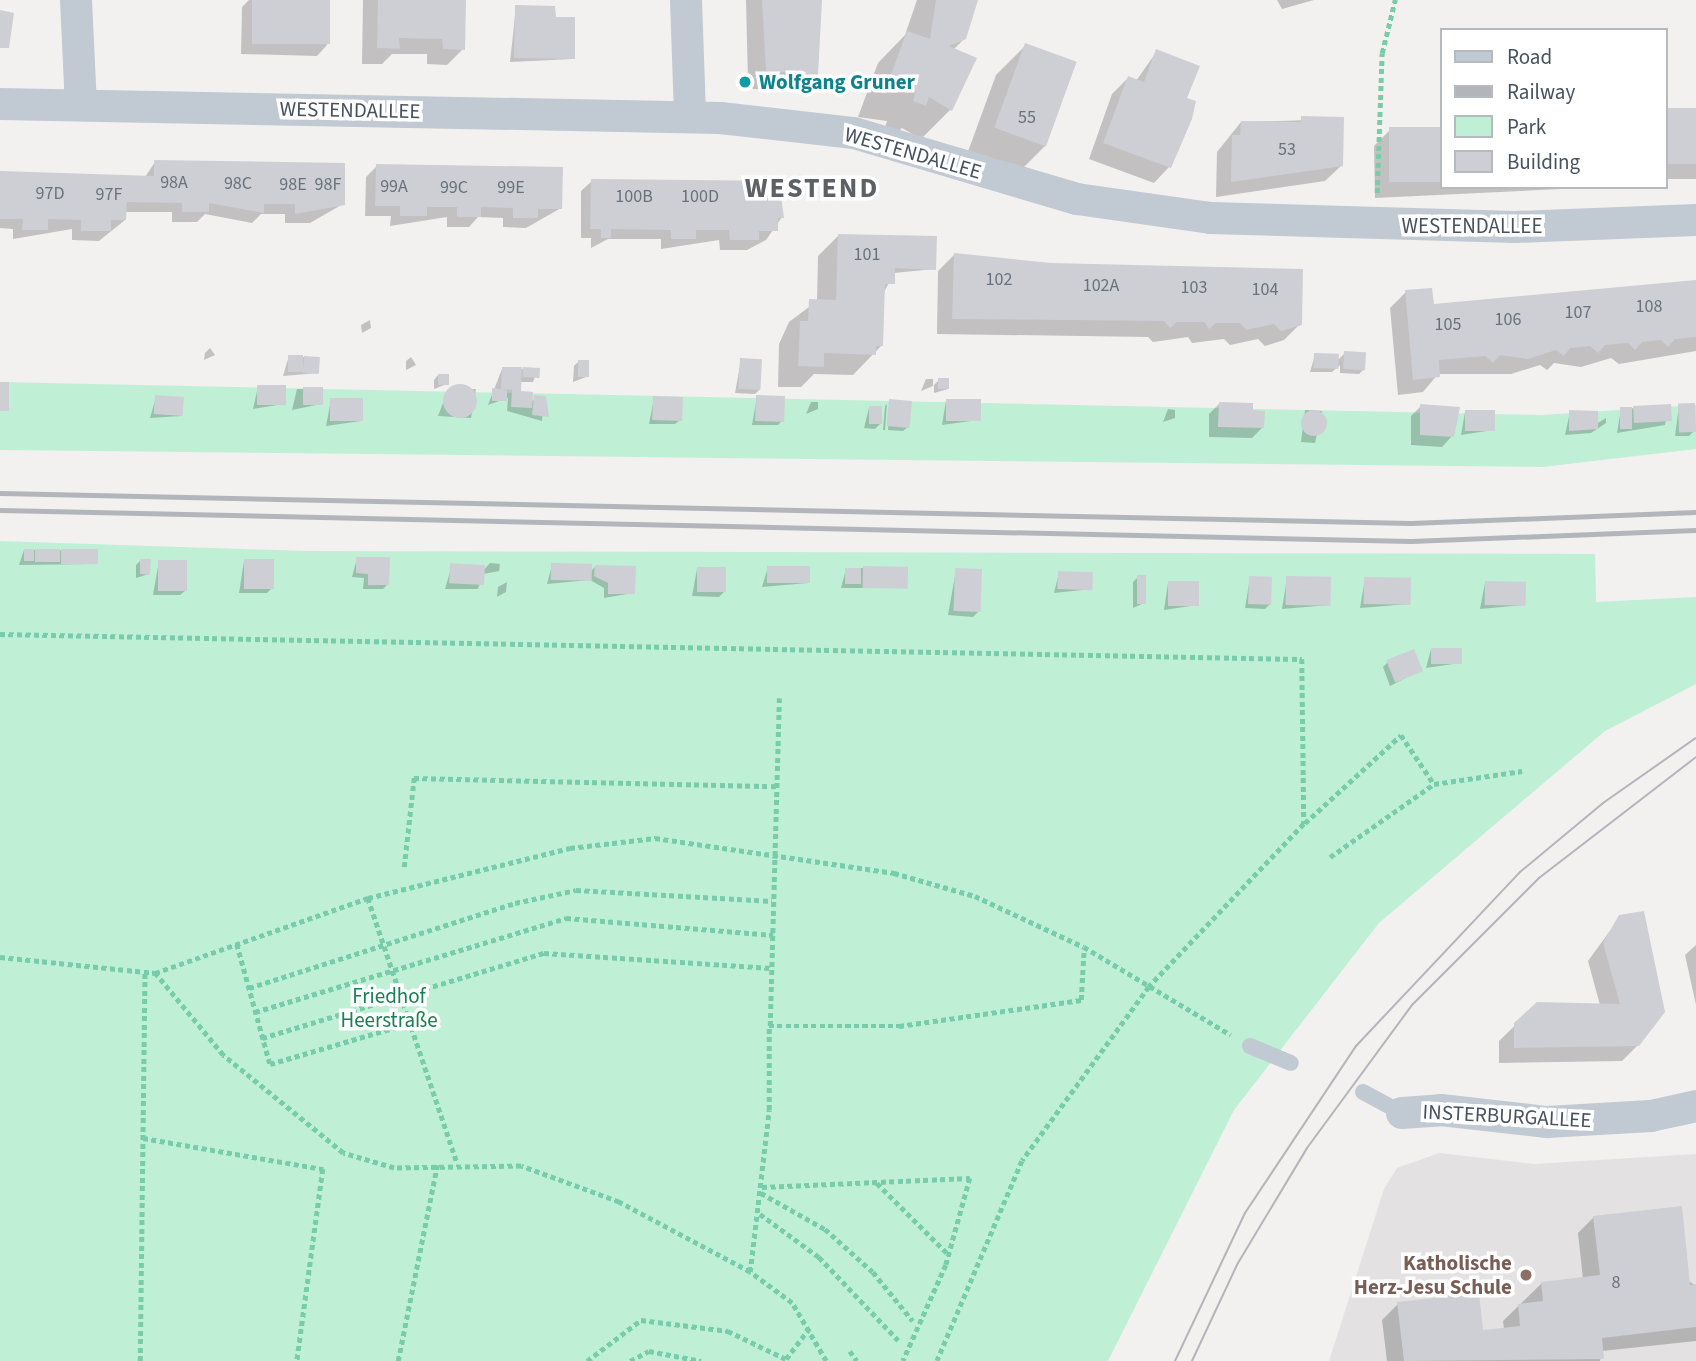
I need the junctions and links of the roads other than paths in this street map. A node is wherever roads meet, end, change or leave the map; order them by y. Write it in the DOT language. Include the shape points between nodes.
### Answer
graph roads {
  1 [pos="76,0"];
  2 [pos="686,0"];
  3 [pos="0,104"];
  4 [pos="81,105"];
  5 [pos="690,117"];
  6 [pos="1696,220"];
  7 [pos="1250,1046"];
  8 [pos="1291,1063"];
  9 [pos="1363,1092"];
  10 [pos="1696,1106"];
  11 [pos="1402,1113"];
  1 -- 4 [label="street"];
  2 -- 5 [label="street"];
  3 -- 4 [label="street, WESTENDALLEE"];
  4 -- 5 [label="street, WESTENDALLEE"];
  5 -- 6 [label="street, WESTENDALLEE" via="854,133 1077,198 1211,218 1501,227"];
  7 -- 8 [label="lane"];
  9 -- 11 [label="lane, INSTERBURGALLEE"];
  10 -- 11 [label="street, INSTERBURGALLEE" via="1651,1116 1546,1122 1441,1110"];
}
